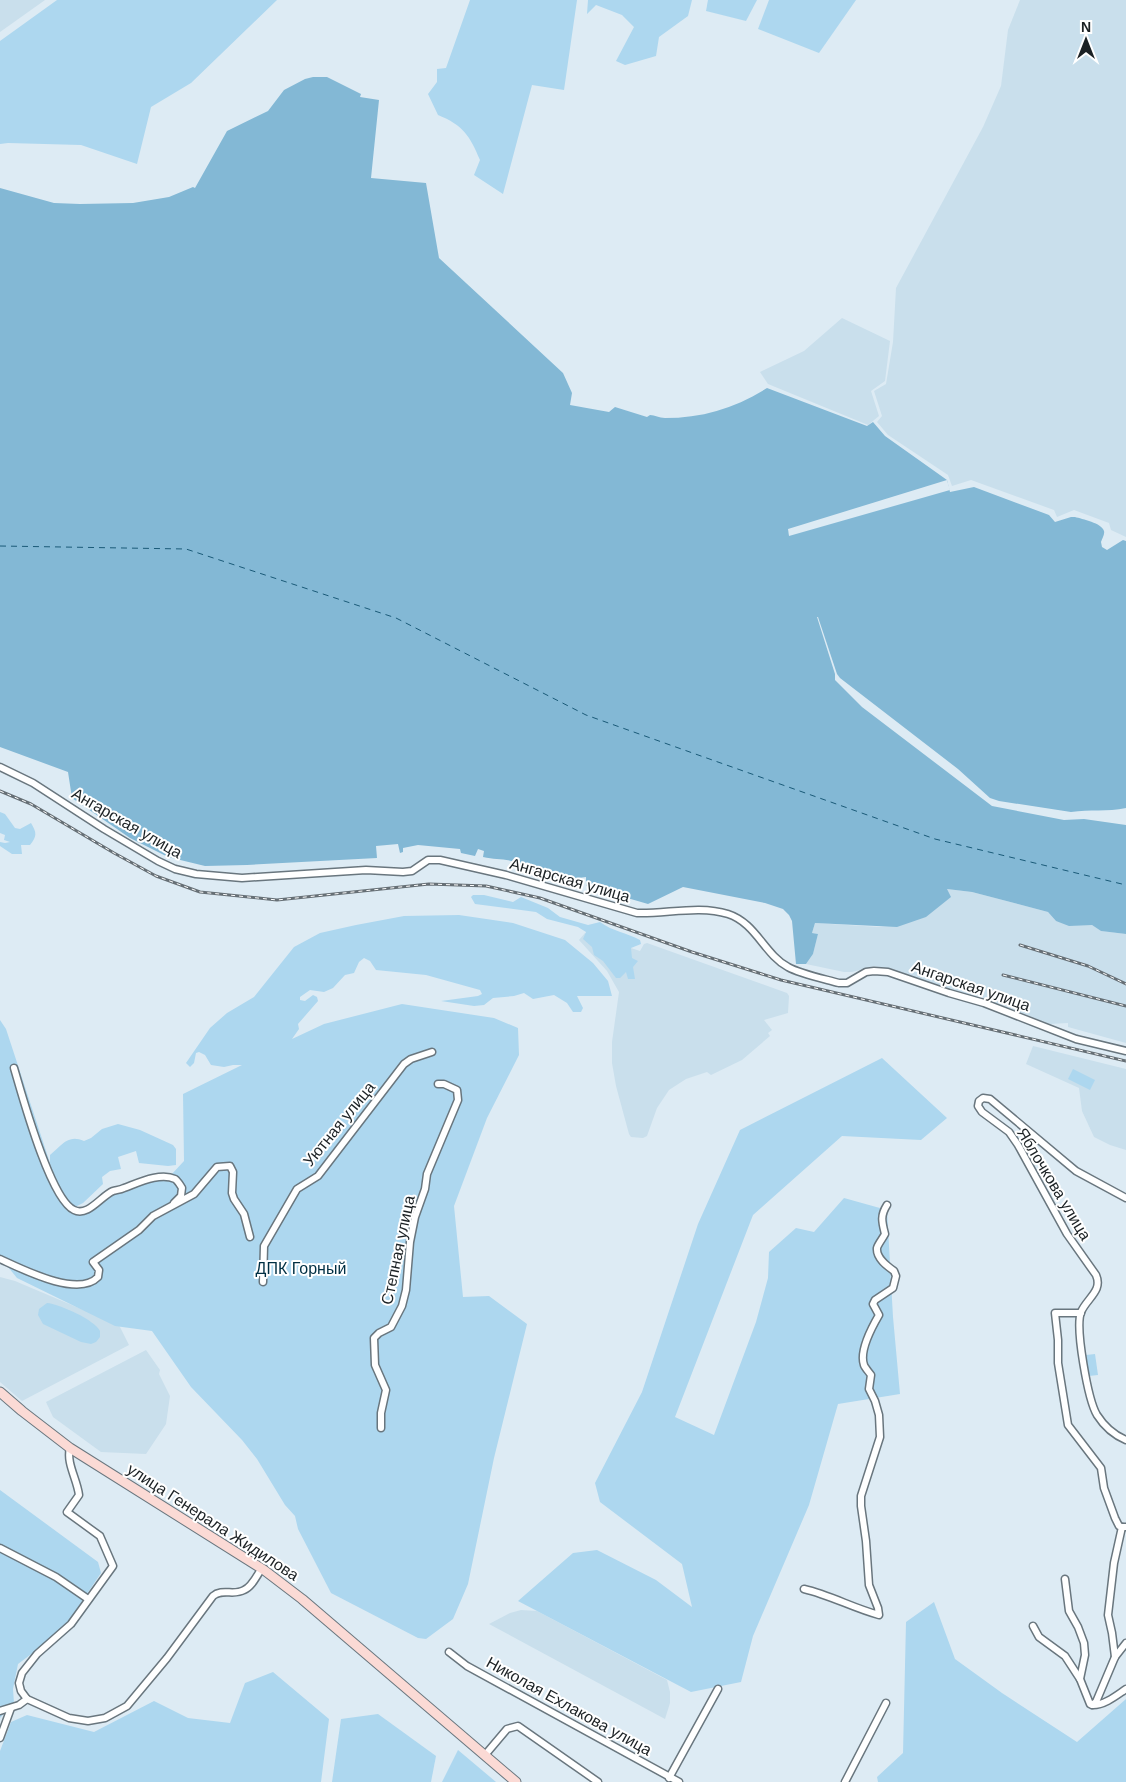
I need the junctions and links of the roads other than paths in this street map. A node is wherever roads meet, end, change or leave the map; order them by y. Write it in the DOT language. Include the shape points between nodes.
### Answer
graph roads {
  1 [pos="0,767"];
  2 [pos="1126,1051"];
  3 [pos="432,1052"];
  4 [pos="14,1068"];
  5 [pos="438,1084"];
  6 [pos="1126,1198"];
  7 [pos="887,1205"];
  8 [pos="172,1206"];
  9 [pos="250,1237"];
  10 [pos="0,1259"];
  11 [pos="263,1282"];
  12 [pos="1081,1313"];
  13 [pos="0,1392"];
  14 [pos="381,1428"];
  15 [pos="1126,1440"];
  16 [pos="70,1448"];
  17 [pos="1124,1527"];
  18 [pos="0,1548"];
  19 [pos="262,1568"];
  20 [pos="1066,1579"];
  21 [pos="804,1588"];
  22 [pos="88,1599"];
  23 [pos="1033,1626"];
  24 [pos="1126,1642"];
  25 [pos="448,1652"];
  26 [pos="1115,1657"];
  27 [pos="1080,1679"];
  28 [pos="718,1689"];
  29 [pos="1126,1689"];
  30 [pos="27,1699"];
  31 [pos="886,1703"];
  32 [pos="1094,1704"];
  33 [pos="11,1708"];
  34 [pos="0,1711"];
  35 [pos="0,1738"];
  36 [pos="485,1755"];
  37 [pos="669,1778"];
  38 [pos="516,1782"];
  39 [pos="598,1782"];
  40 [pos="679,1782"];
  41 [pos="845,1782"];
  1 -- 2 [label="street, Ангарская улица" via="33,783 104,829 175,869 242,878 366,870 403,872 412,871 428,860 440,860 506,875 637,913 712,910 731,915 749,926 770,953 788,967 839,983 847,983 866,972 888,972 984,1003 1076,1039"];
  3 -- 11 [label="street, Уютная улица" via="404,1064 318,1176 297,1189 264,1246"];
  4 -- 8 [label="street" via="46,1165 59,1194 69,1207 81,1212 112,1191 168,1177 176,1180 182,1188 181,1196"];
  5 -- 14 [label="street, Степная улица" via="457,1090 458,1100 427,1174 415,1217 402,1306 391,1327 374,1338 375,1365 386,1390"];
  6 -- 12 [label="street, Яблочкова улица" via="1076,1171 990,1099 979,1100 982,1112 1009,1132 1020,1147 1067,1234 1096,1275 1098,1288"];
  7 -- 21 [label="street" via="881,1222 885,1234 877,1252 896,1276 894,1288 873,1304 879,1315 864,1349 864,1364 871,1375 869,1389 879,1415 880,1437 861,1496 869,1585 879,1615"];
  8 -- 9 [label="street" via="194,1194 217,1167 230,1166 233,1172 232,1193 244,1214"];
  8 -- 10 [label="street" via="93,1262 98,1270 98,1277 94,1280 60,1283"];
  12 -- 15 [label="street" via="1080,1339 1092,1404 1106,1426"];
  12 -- 17 [label="street" via="1055,1313 1066,1417 1068,1425 1101,1468 1104,1488 1117,1522"];
  13 -- 16 [label="main road, улица Генерала Жидилова"];
  16 -- 19 [label="main road, улица Генерала Жидилова"];
  16 -- 22 [label="street" via="68,1455 79,1495 67,1512 100,1536 113,1566"];
  17 -- 26 [label="street" via="1114,1563 1108,1615"];
  18 -- 22 [label="street" via="56,1577"];
  19 -- 30 [label="street" via="244,1591 218,1592 213,1596 127,1706 105,1718 88,1721 69,1718"];
  19 -- 36 [label="main road, улица Генерала Жидилова" via="302,1598"];
  20 -- 27 [label="street" via="1069,1611 1084,1643"];
  22 -- 30 [label="street" via="71,1624 43,1648 22,1673 19,1682"];
  23 -- 27 [label="street" via="1039,1636 1065,1656"];
  24 -- 26 [label="street"];
  25 -- 37 [label="street, Николая Ехлакова улица" via="467,1666"];
  26 -- 32 [label="street"];
  27 -- 32 [label="street" via="1087,1700"];
  28 -- 37 [label="street"];
  29 -- 32 [label="street" via="1098,1705"];
  30 -- 33 [label="street"];
  31 -- 41 [label="street"];
  33 -- 34 [label="street"];
  33 -- 35 [label="street"];
  36 -- 38 [label="main road, улица Генерала Жидилова"];
  36 -- 39 [label="street" via="507,1729 518,1726"];
  37 -- 40 [label="street, Николая Ехлакова улица"];
}
